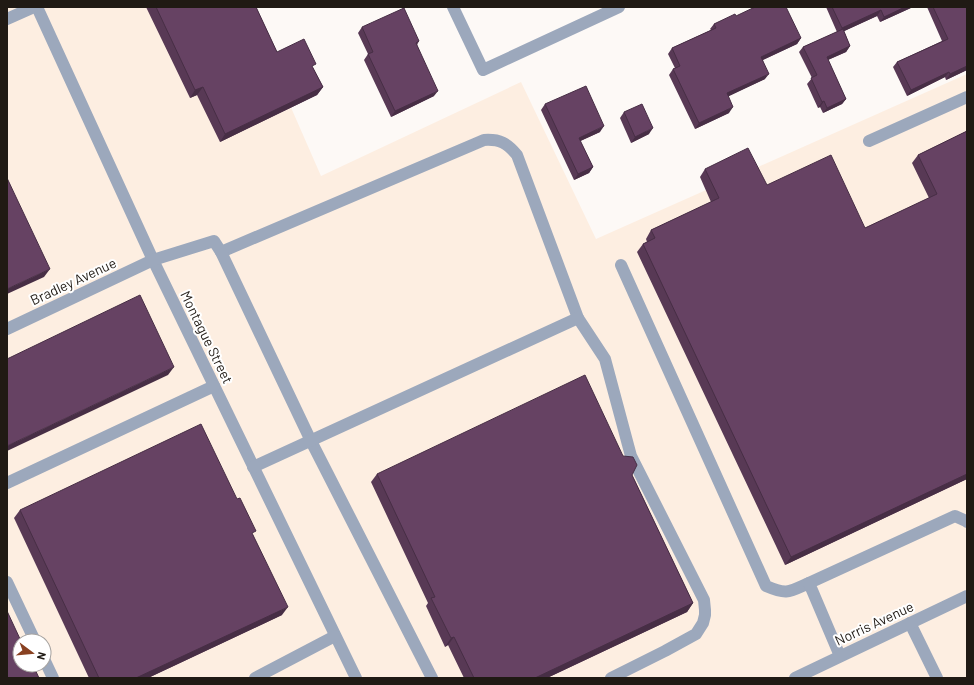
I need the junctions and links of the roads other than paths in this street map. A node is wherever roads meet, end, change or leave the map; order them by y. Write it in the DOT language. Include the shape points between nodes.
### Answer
graph roads {
  1 [pos="34,7"];
  2 [pos="37,7"];
  3 [pos="453,7"];
  4 [pos="619,7"];
  5 [pos="7,19"];
  6 [pos="967,97"];
  7 [pos="869,142"];
  8 [pos="221,252"];
  9 [pos="153,260"];
  10 [pos="621,264"];
  11 [pos="578,318"];
  12 [pos="7,329"];
  13 [pos="214,386"];
  14 [pos="311,441"];
  15 [pos="253,467"];
  16 [pos="7,483"];
  17 [pos="967,522"];
  18 [pos="7,582"];
  19 [pos="809,583"];
  20 [pos="967,596"];
  21 [pos="910,623"];
  22 [pos="31,633"];
  23 [pos="336,636"];
  24 [pos="840,656"];
  25 [pos="255,678"];
  26 [pos="356,678"];
  27 [pos="432,678"];
  28 [pos="611,678"];
  29 [pos="795,678"];
  30 [pos="937,678"];
  1 -- 5 [label="street"];
  2 -- 9 [label="street, Montague Street"];
  3 -- 4 [label="street" via="483,70"];
  6 -- 7 [label="street"];
  8 -- 9 [label="street, Bradley Avenue" via="214,241"];
  8 -- 11 [label="street" via="484,140 495,139 512,148 517,154"];
  8 -- 14 [label="street"];
  9 -- 12 [label="street, Bradley Avenue"];
  9 -- 13 [label="street, Montague Street"];
  10 -- 19 [label="street" via="766,586 789,592"];
  11 -- 14 [label="street"];
  11 -- 28 [label="street" via="605,359 631,456 704,600 705,610 703,623 696,634"];
  13 -- 15 [label="street, Montague Street"];
  13 -- 16 [label="street"];
  14 -- 15 [label="street"];
  14 -- 27 [label="street"];
  15 -- 23 [label="street, Montague Street"];
  17 -- 19 [label="street" via="955,516"];
  18 -- 22 [label="street"];
  19 -- 24 [label="street"];
  20 -- 21 [label="street, Norris Avenue"];
  21 -- 24 [label="street, Norris Avenue"];
  21 -- 30 [label="street"];
  23 -- 25 [label="street"];
  23 -- 26 [label="street, Montague Street"];
  24 -- 29 [label="street, Norris Avenue"];
}
